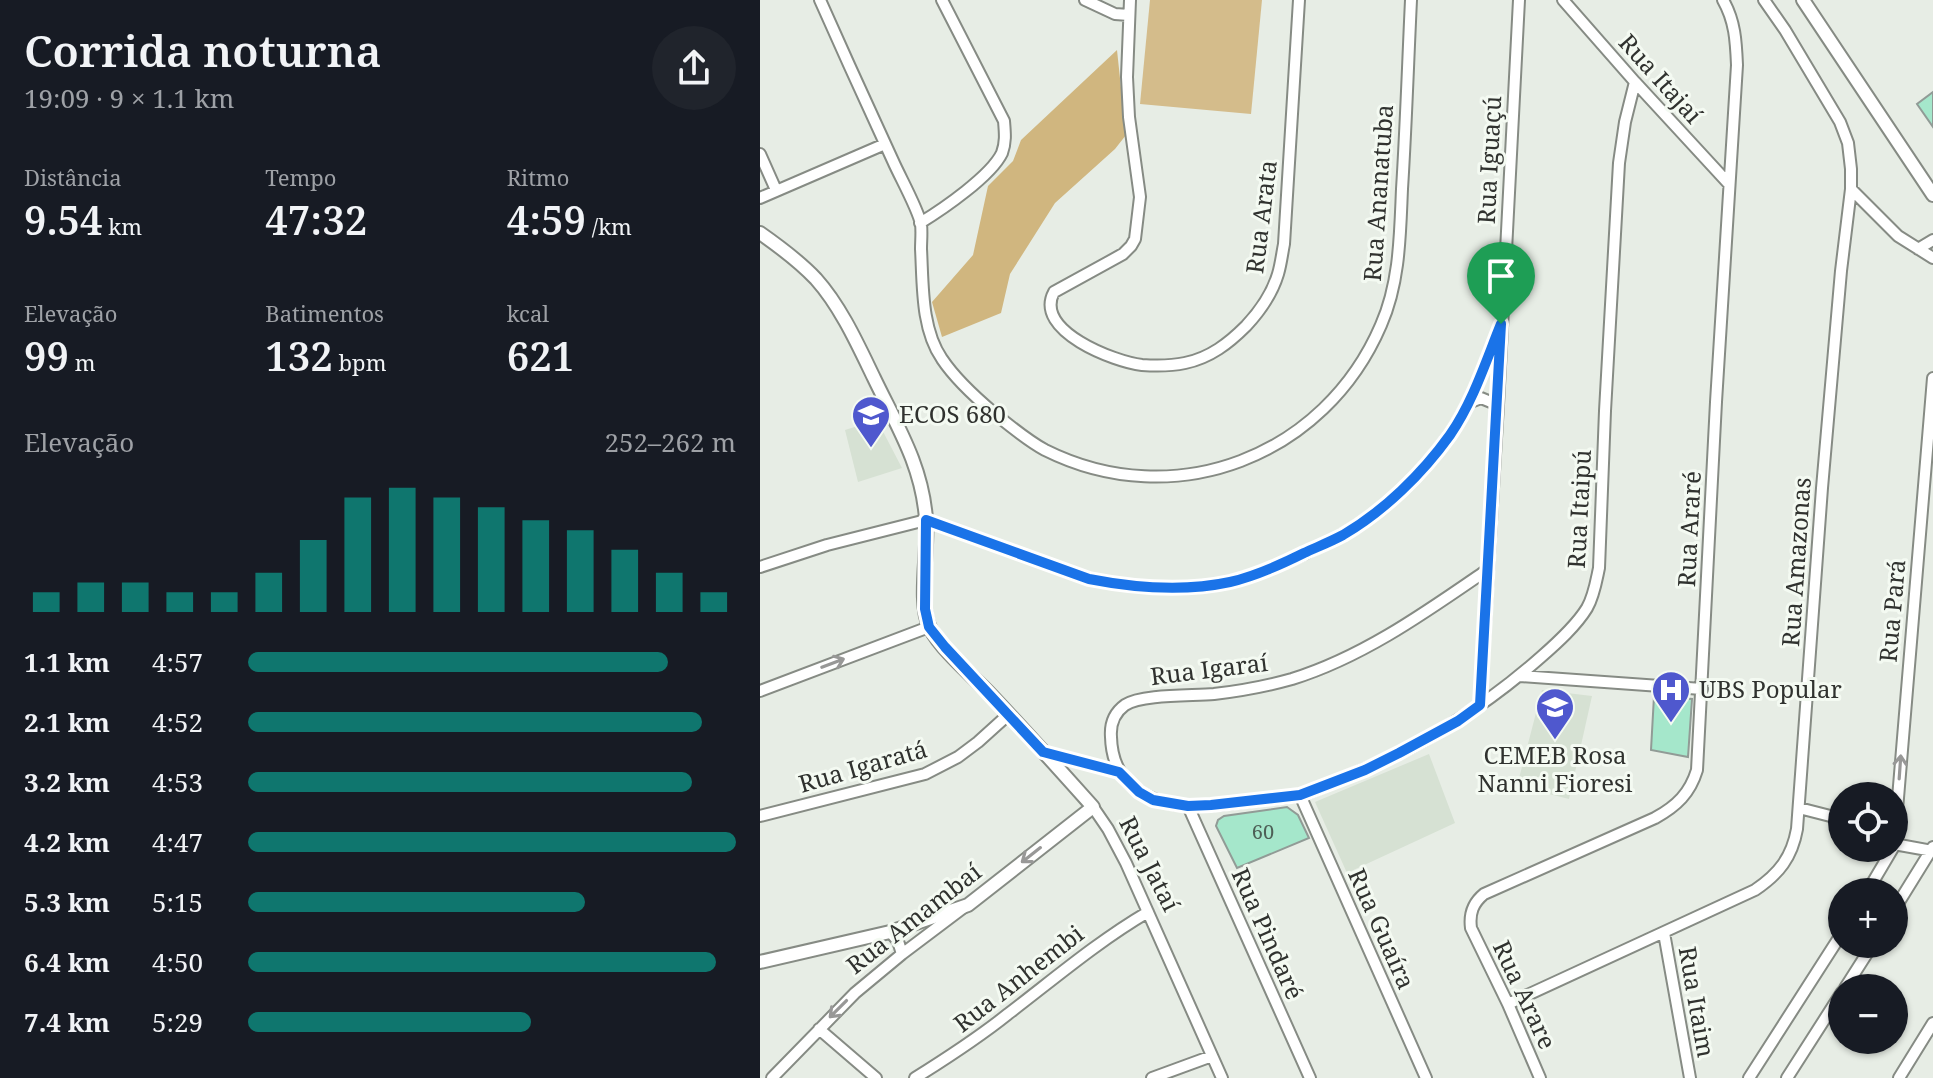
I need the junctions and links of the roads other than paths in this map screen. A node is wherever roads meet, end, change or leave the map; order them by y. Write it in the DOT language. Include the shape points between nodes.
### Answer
graph roads {
  1 [pos="820,0"];
  2 [pos="942,0"];
  3 [pos="1085,0"];
  4 [pos="1130,0"];
  5 [pos="1299,0"];
  6 [pos="1411,0"];
  7 [pos="1519,0"];
  8 [pos="1563,0"];
  9 [pos="1723,0"];
  10 [pos="1764,0"];
  11 [pos="1803,0"];
  12 [pos="1129,15"];
  13 [pos="1635,82"];
  14 [pos="885,144"];
  15 [pos="760,154"];
  16 [pos="1729,184"];
  17 [pos="1851,189"];
  18 [pos="776,190"];
  19 [pos="1933,195"];
  20 [pos="760,198"];
  21 [pos="920,223"];
  22 [pos="760,233"];
  23 [pos="1933,240"];
  24 [pos="1918,249"];
  25 [pos="1933,258"];
  26 [pos="1501,324"];
  27 [pos="1933,378"];
  28 [pos="1468,403"];
  29 [pos="1498,405"];
  30 [pos="926,520"];
  31 [pos="760,567"];
  32 [pos="1487,570"];
  33 [pos="929,627"];
  34 [pos="1520,676"];
  35 [pos="1702,689"];
  36 [pos="760,691"];
  37 [pos="1480,705"];
  38 [pos="1009,714"];
  39 [pos="1043,752"];
  40 [pos="1119,772"];
  41 [pos="1899,782"];
  42 [pos="1300,795"];
  43 [pos="1188,806"];
  44 [pos="1093,807"];
  45 [pos="1799,808"];
  46 [pos="1828,815"];
  47 [pos="760,816"];
  48 [pos="1908,847"];
  49 [pos="1932,850"];
  50 [pos="1908,888"];
  51 [pos="968,905"];
  52 [pos="1148,912"];
  53 [pos="1471,928"];
  54 [pos="890,932"];
  55 [pos="1664,933"];
  56 [pos="902,954"];
  57 [pos="1828,955"];
  58 [pos="760,962"];
  59 [pos="1508,1004"];
  60 [pos="1828,1014"];
  61 [pos="1933,1023"];
  62 [pos="819,1029"];
  63 [pos="1212,1056"];
  64 [pos="772,1078"];
  65 [pos="876,1078"];
  66 [pos="915,1078"];
  67 [pos="1152,1078"];
  68 [pos="1222,1078"];
  69 [pos="1310,1078"];
  70 [pos="1426,1078"];
  71 [pos="1540,1078"];
  72 [pos="1690,1078"];
  73 [pos="1749,1078"];
  74 [pos="1787,1078"];
  75 [pos="1899,1078"];
  1 -- 14 [label="street, Rua Ananatuba"];
  2 -- 21 [label="street" via="1004,121 1005,140 992,167"];
  3 -- 12 [label="street"];
  4 -- 12 [label="street, Rua Arata"];
  5 -- 12 [label="street, Rua Arata" via="1279,272 1257,315 1215,353 1160,366 1113,359 1087,346 1059,325 1051,308 1054,292 1123,254 1137,231 1140,197 1127,77"];
  6 -- 21 [label="street, Rua Ananatuba" via="1399,249 1391,299 1364,361 1342,389 1288,438 1259,455 1204,473 1121,475 1044,449 973,396 935,348 925,306"];
  7 -- 26 [label="street, Rua Iguaçú"];
  8 -- 13 [label="street, Rua Itajaí"];
  9 -- 16 [label="street, Rua Araré" via="1736,34"];
  10 -- 17 [label="street, Rua Amazonas" via="1840,122 1848,143"];
  11 -- 19 [label="street"];
  13 -- 16 [label="street, Rua Itajaí"];
  13 -- 34 [label="street, Rua Itaipú" via="1619,163 1595,590 1575,623"];
  14 -- 18 [label="street"];
  14 -- 21 [label="street, Rua Ananatuba"];
  15 -- 18 [label="street"];
  16 -- 35 [label="street, Rua Araré"];
  17 -- 24 [label="street"];
  17 -- 45 [label="street, Rua Amazonas"];
  18 -- 20 [label="street"];
  22 -- 30 [label="street" via="817,280 845,322 902,432"];
  23 -- 24 [label="street"];
  24 -- 25 [label="street"];
  26 -- 28 [label="street"];
  26 -- 29 [label="street, Rua Iguaçú"];
  41 -- 27 [label="street, Rua Pará, one-way"];
  28 -- 29 [label="street" via="1485,398"];
  28 -- 30 [label="street" via="1429,461 1378,511 1296,557 1228,582 1192,587 1112,584"];
  29 -- 32 [label="street, Rua Iguaçú"];
  30 -- 31 [label="street"];
  30 -- 33 [label="street"];
  32 -- 37 [label="street, Rua Iguaçú"];
  32 -- 40 [label="street, Rua Igaraí" via="1382,638 1292,679 1127,704 1110,730"];
  36 -- 33 [label="street, one-way"];
  33 -- 38 [label="street, Rua Jataí"];
  34 -- 35 [label="street"];
  34 -- 37 [label="street, Rua Itaipú"];
  35 -- 53 [label="street, Rua Araré" via="1697,770 1684,797 1655,818 1484,894 1473,908"];
  37 -- 42 [label="street, Rua Itaipú" via="1399,753"];
  38 -- 39 [label="street, Rua Jataí"];
  38 -- 47 [label="street, Rua Igaratá" via="978,742 925,774"];
  39 -- 40 [label="street, Rua Itaipú"];
  39 -- 44 [label="street, Rua Jataí"];
  40 -- 43 [label="street, Rua Itaipú" via="1153,800"];
  42 -- 43 [label="street, Rua Itaipú"];
  42 -- 70 [label="street, Rua Guaíra"];
  43 -- 69 [label="street, Rua Pindaré"];
  44 -- 51 [label="street, Rua Amambaí, one-way"];
  44 -- 52 [label="street, Rua Jataí"];
  45 -- 46 [label="street"];
  45 -- 55 [label="street, Rua Amazonas" via="1794,845 1771,879"];
  48 -- 49 [label="street"];
  49 -- 50 [label="street"];
  51 -- 54 [label="street"];
  51 -- 56 [label="street, Rua Amambaí"];
  52 -- 63 [label="street, Rua Jataí"];
  52 -- 66 [label="street, Rua Anhembi"];
  53 -- 59 [label="street, Rua Arare"];
  54 -- 56 [label="street"];
  54 -- 58 [label="street"];
  55 -- 59 [label="street, Rua Amazonas"];
  55 -- 72 [label="street, Rua Itaim"];
  56 -- 62 [label="street, Rua Amambaí, one-way"];
  57 -- 73 [label="street"];
  59 -- 71 [label="street, Rua Arare"];
  60 -- 74 [label="street"];
  61 -- 75 [label="street"];
  62 -- 64 [label="street, Rua Amambaí"];
  62 -- 65 [label="street"];
  63 -- 67 [label="street"];
  63 -- 68 [label="street, Rua Jataí"];
}
